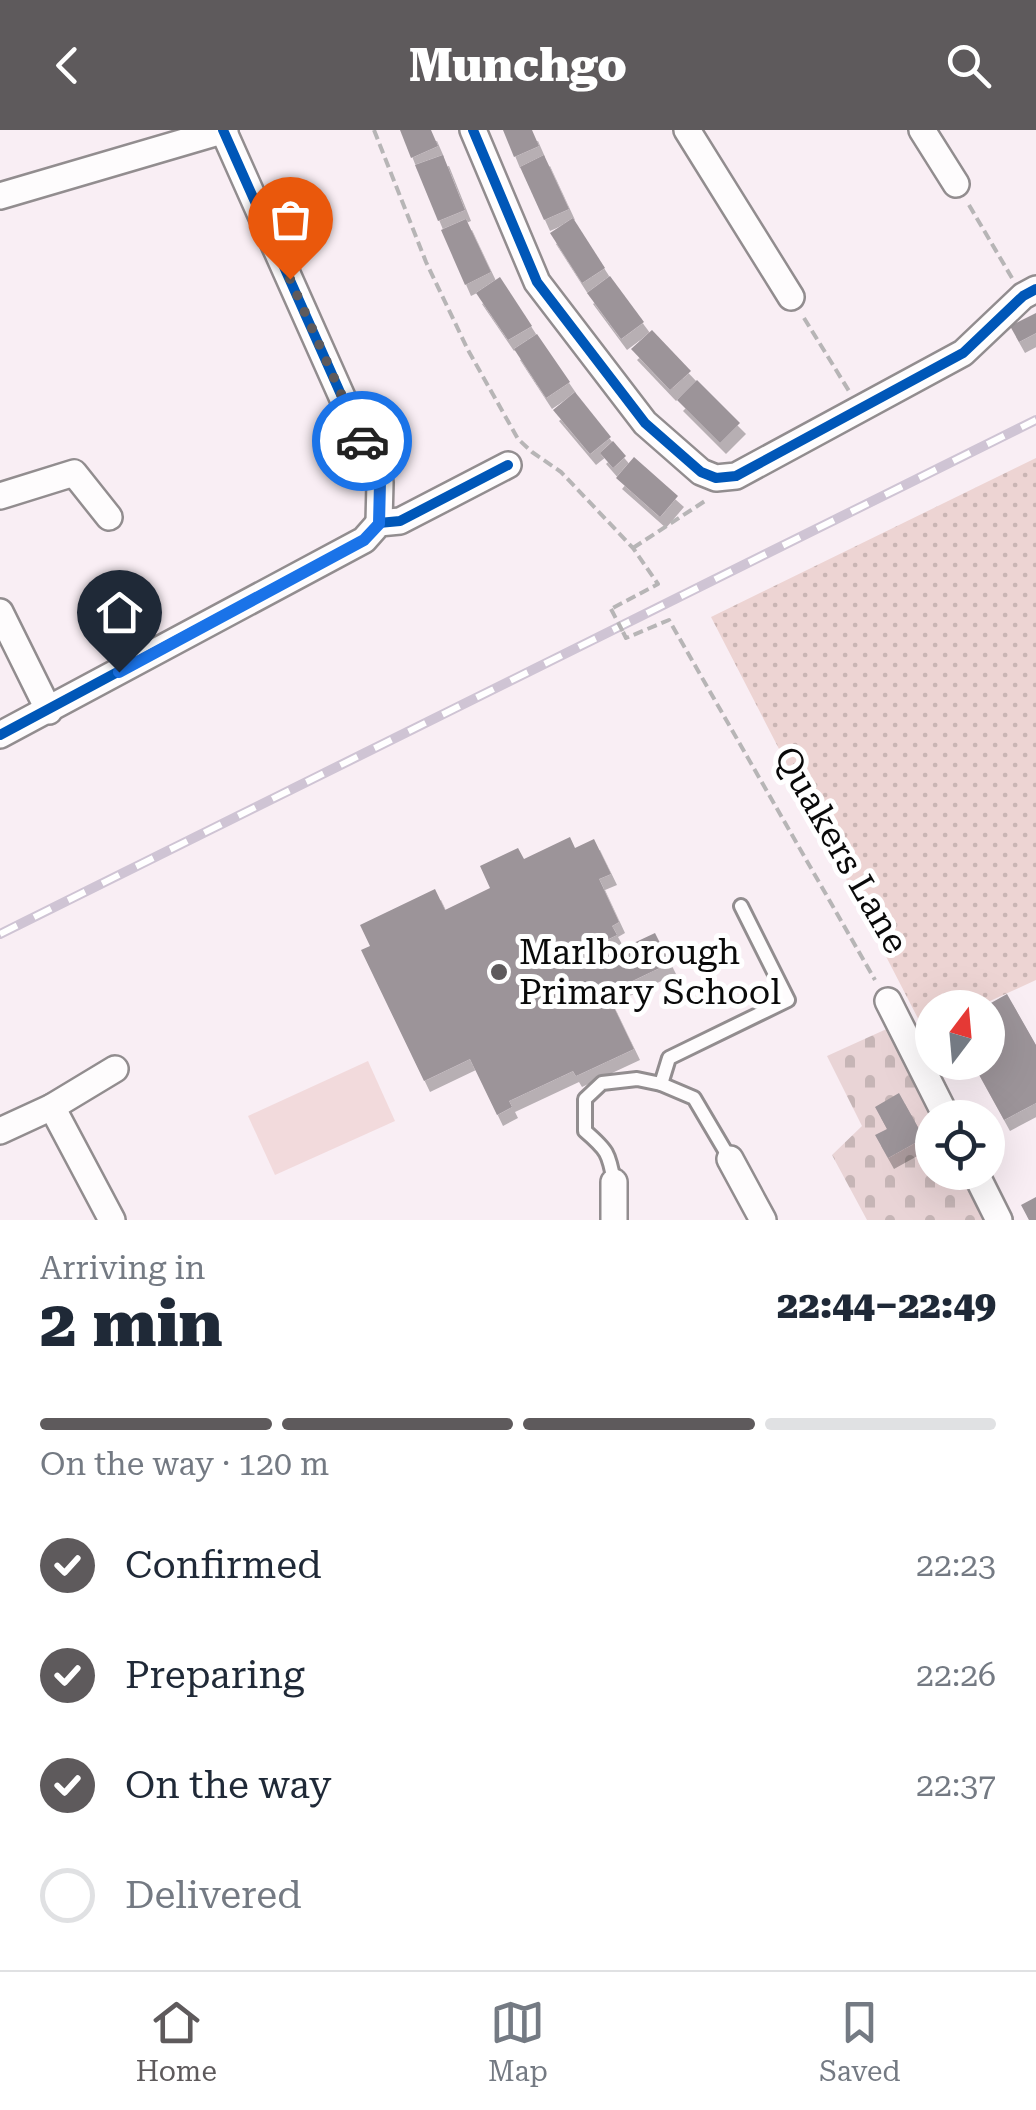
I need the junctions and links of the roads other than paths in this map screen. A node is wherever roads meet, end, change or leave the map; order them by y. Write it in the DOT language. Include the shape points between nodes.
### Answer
graph roads {
  1 [pos="224,130"];
  2 [pos="472,130"];
  3 [pos="687,130"];
  4 [pos="922,130"];
  5 [pos="956,184"];
  6 [pos="0,196"];
  7 [pos="1029,292"];
  8 [pos="790,297"];
  9 [pos="508,465"];
  10 [pos="0,496"];
  11 [pos="109,517"];
  12 [pos="379,524"];
  13 [pos="0,612"];
  14 [pos="49,710"];
  15 [pos="0,736"];
  16 [pos="742,906"];
  17 [pos="888,1002"];
  18 [pos="115,1069"];
  19 [pos="662,1084"];
  20 [pos="938,1100"];
  21 [pos="52,1106"];
  22 [pos="0,1132"];
  23 [pos="730,1159"];
  24 [pos="614,1182"];
  25 [pos="984,1190"];
  26 [pos="112,1220"];
  27 [pos="614,1220"];
  28 [pos="762,1220"];
  29 [pos="999,1220"];
  1 -- 6 [label="street"];
  1 -- 12 [label="street" via="380,482"];
  2 -- 7 [label="street" via="537,282 645,423 708,475 736,476 963,354"];
  3 -- 8 [label="street"];
  4 -- 5 [label="street"];
  9 -- 12 [label="street" via="400,521"];
  10 -- 11 [label="street" via="74,473"];
  12 -- 14 [label="street" via="364,540"];
  13 -- 14 [label="street"];
  14 -- 15 [label="street"];
  16 -- 19 [label="lane" via="788,1000 669,1058"];
  17 -- 20 [label="street, Quakers Lane"];
  18 -- 21 [label="street"];
  19 -- 23 [label="lane" via="694,1098"];
  19 -- 24 [label="lane" via="602,1083 585,1100 585,1131 605,1148"];
  21 -- 22 [label="street"];
  21 -- 26 [label="street"];
  23 -- 28 [label="street"];
  24 -- 27 [label="street"];
  25 -- 29 [label="street"];
}
